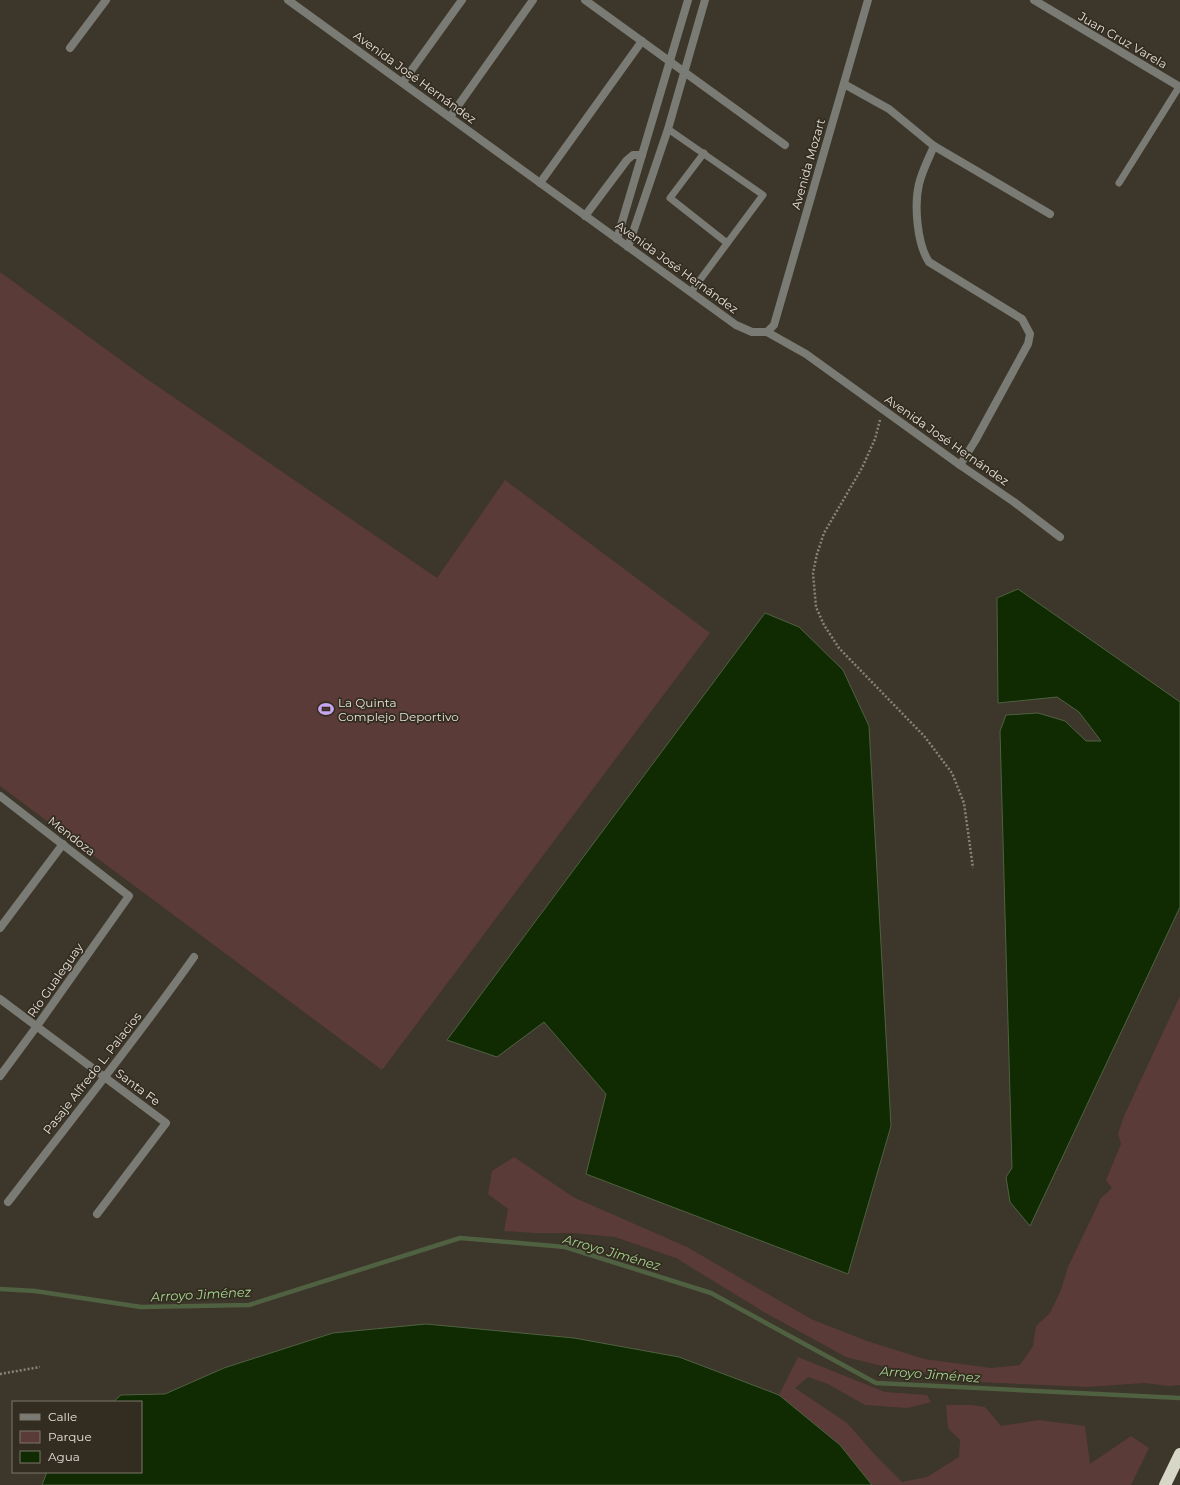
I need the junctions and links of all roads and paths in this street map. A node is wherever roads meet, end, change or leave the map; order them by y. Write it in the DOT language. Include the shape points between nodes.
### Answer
graph roads {
  1 [pos="106,0"];
  2 [pos="288,0"];
  3 [pos="462,0"];
  4 [pos="533,0"];
  5 [pos="585,0"];
  6 [pos="688,0"];
  7 [pos="705,0"];
  8 [pos="868,0"];
  9 [pos="1034,0"];
  10 [pos="642,41"];
  11 [pos="70,48"];
  12 [pos="670,60"];
  13 [pos="686,72"];
  14 [pos="403,82"];
  15 [pos="844,84"];
  16 [pos="1180,87"];
  17 [pos="450,117"];
  18 [pos="668,129"];
  19 [pos="785,145"];
  20 [pos="934,146"];
  21 [pos="704,153"];
  22 [pos="642,155"];
  23 [pos="540,183"];
  24 [pos="1119,183"];
  25 [pos="1050,214"];
  26 [pos="585,216"];
  27 [pos="617,239"];
  28 [pos="727,243"];
  29 [pos="628,247"];
  30 [pos="691,292"];
  31 [pos="767,332"];
  32 [pos="883,410"];
  33 [pos="960,465"];
  34 [pos="1060,537"];
  35 [pos="0,797"];
  36 [pos="63,844"];
  37 [pos="972,868"];
  38 [pos="129,896"];
  39 [pos="0,928"];
  40 [pos="194,957"];
  41 [pos="0,998"];
  42 [pos="38,1026"];
  43 [pos="0,1076"];
  44 [pos="104,1076"];
  45 [pos="8,1202"];
  46 [pos="97,1214"];
  47 [pos="40,1367"];
  48 [pos="0,1374"];
  49 [pos="1180,1454"];
  50 [pos="1165,1485"];
  1 -- 11 [label="street"];
  2 -- 14 [label="street, Avenida José Hernández"];
  3 -- 14 [label="street"];
  4 -- 17 [label="street"];
  5 -- 10 [label="street"];
  6 -- 12 [label="street"];
  7 -- 13 [label="street"];
  8 -- 15 [label="street, Avenida Mozart"];
  9 -- 16 [label="street, Juan Cruz Varela"];
  10 -- 12 [label="street"];
  10 -- 23 [label="street"];
  12 -- 13 [label="street"];
  12 -- 22 [label="street"];
  13 -- 18 [label="street"];
  13 -- 19 [label="street"];
  14 -- 17 [label="street, Avenida José Hernández"];
  15 -- 20 [label="street" via="889,109"];
  15 -- 31 [label="street, Avenida Mozart" via="774,325"];
  16 -- 24 [label="lane"];
  17 -- 23 [label="street, Avenida José Hernández"];
  18 -- 21 [label="lane"];
  18 -- 29 [label="street"];
  20 -- 25 [label="street"];
  20 -- 33 [label="street" via="919,184 917,200 923,253 929,262 1022,319 1030,334 1028,344"];
  21 -- 28 [label="lane" via="670,198"];
  21 -- 28 [label="lane" via="762,195"];
  22 -- 26 [label="street" via="633,155 627,160"];
  22 -- 27 [label="street"];
  23 -- 26 [label="street, Avenida José Hernández"];
  26 -- 27 [label="street, Avenida José Hernández"];
  27 -- 29 [label="street, Avenida José Hernández"];
  28 -- 30 [label="lane"];
  29 -- 30 [label="street, Avenida José Hernández"];
  30 -- 31 [label="street, Avenida José Hernández" via="736,325 752,332"];
  31 -- 32 [label="street, Avenida José Hernández" via="806,354"];
  32 -- 33 [label="street, Avenida José Hernández"];
  32 -- 37 [label="path" via="875,439 862,468 824,533 816,554 813,573 816,606 824,625 839,648 925,737 952,773 964,803"];
  33 -- 34 [label="street, Avenida José Hernández"];
  35 -- 36 [label="street, Mendoza"];
  36 -- 38 [label="street, Mendoza"];
  36 -- 39 [label="street"];
  38 -- 42 [label="street, Río Gualeguay"];
  40 -- 44 [label="street, Pasaje Alfredo L. Palacios" via="148,1022"];
  41 -- 42 [label="street, Santa Fe"];
  42 -- 43 [label="street, Río Gualeguay"];
  42 -- 44 [label="street, Santa Fe"];
  44 -- 45 [label="street, Pasaje Alfredo L. Palacios"];
  44 -- 46 [label="street, Santa Fe" via="166,1123"];
  47 -- 48 [label="path"];
  49 -- 50 [label="highway"];
}
